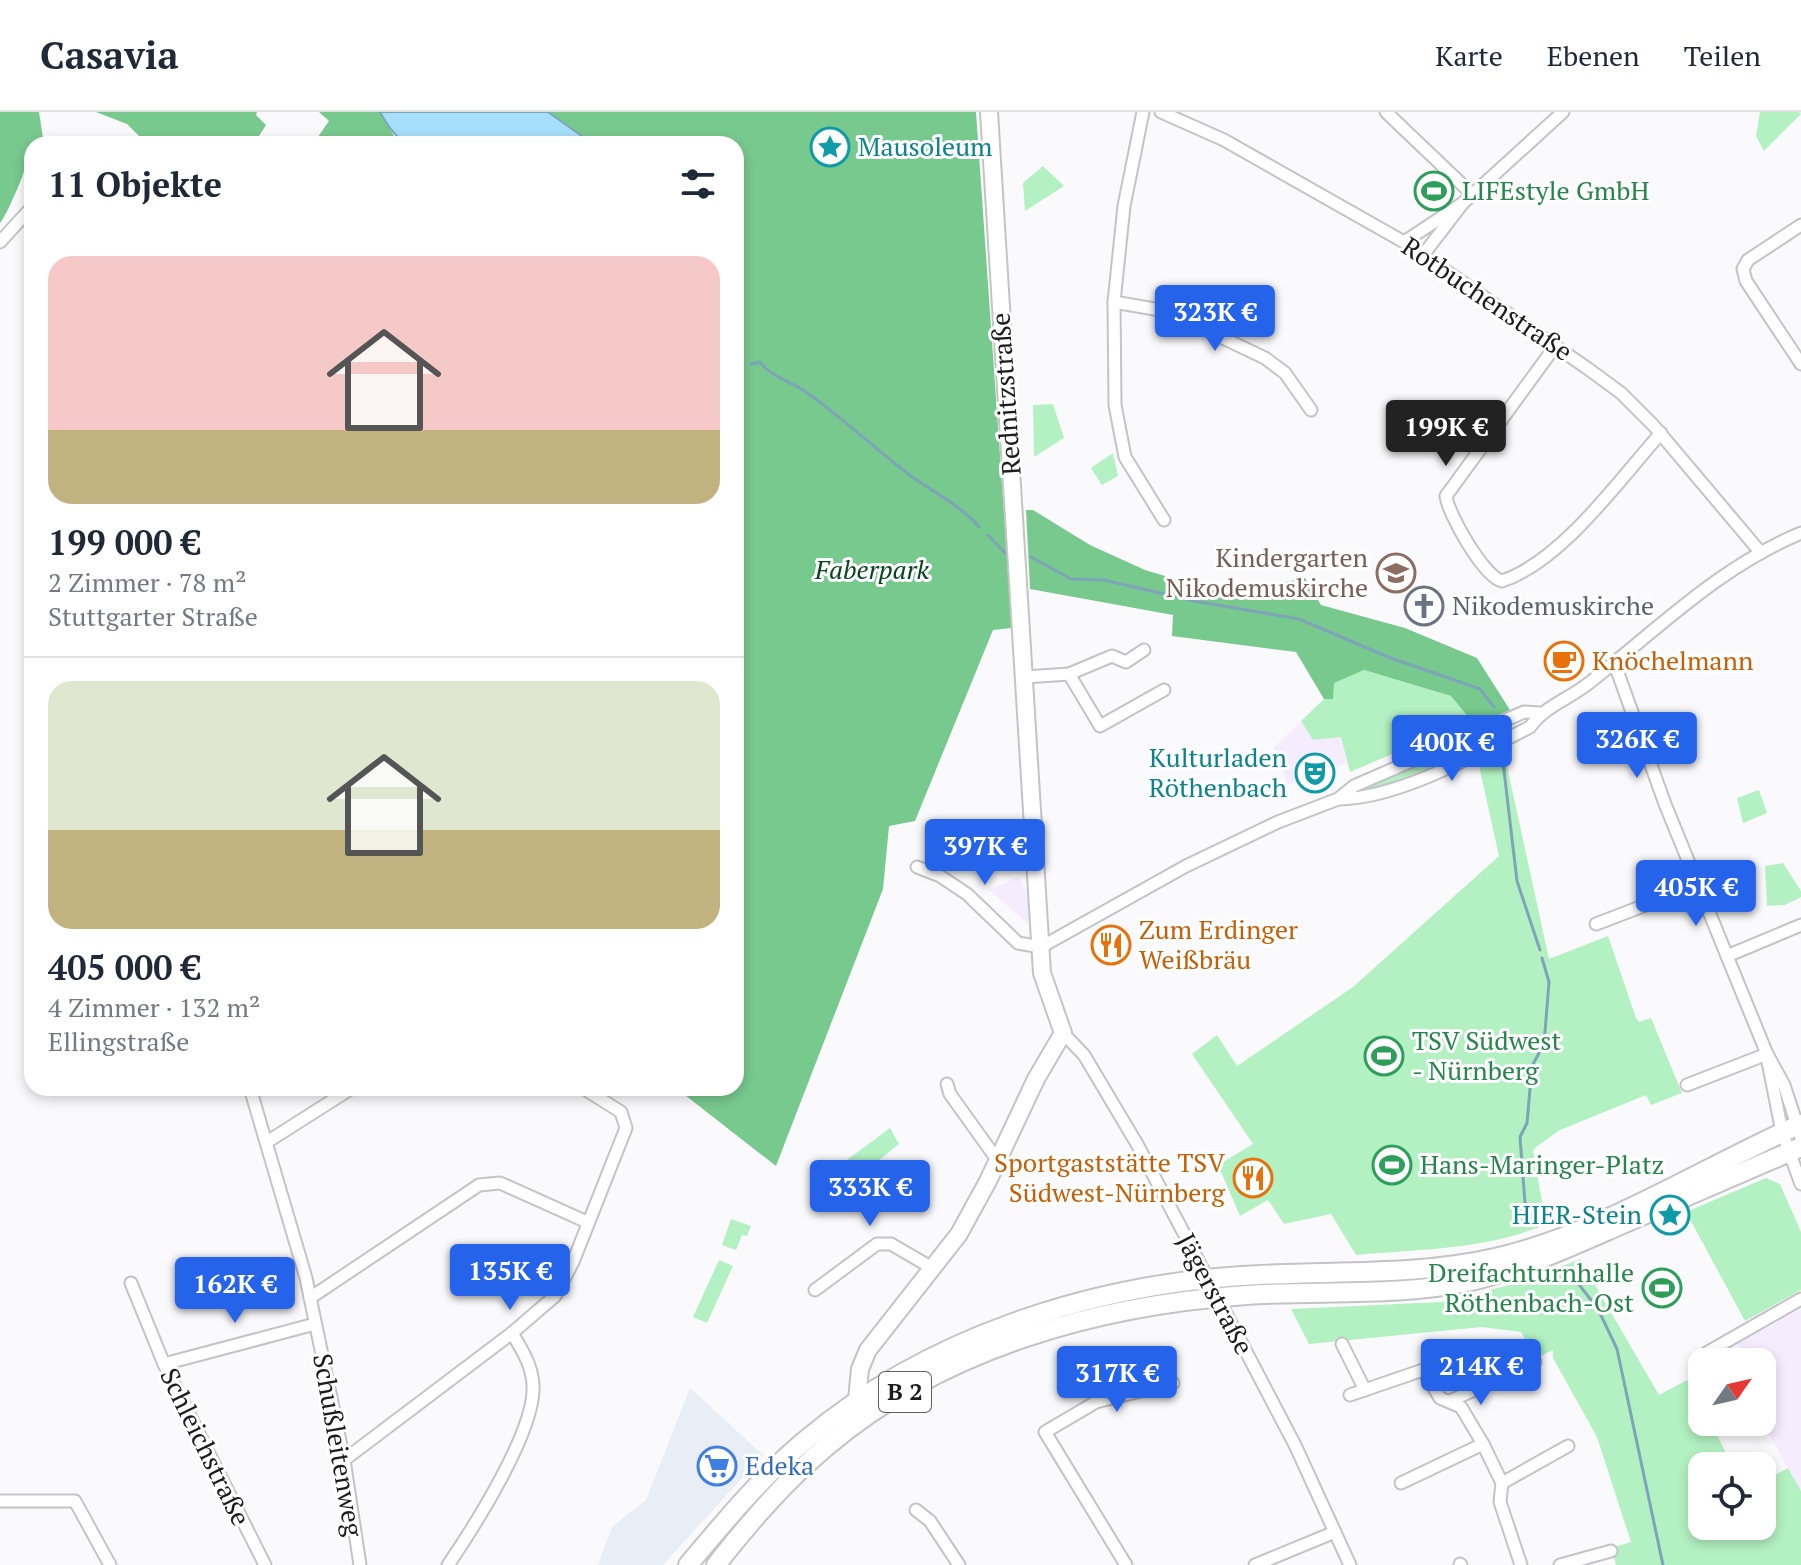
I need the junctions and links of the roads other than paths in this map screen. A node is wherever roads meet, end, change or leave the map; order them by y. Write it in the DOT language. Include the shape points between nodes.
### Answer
graph roads {
  1 [pos="989,112"];
  2 [pos="1143,112"];
  3 [pos="1161,112"];
  4 [pos="1386,112"];
  5 [pos="1563,112"];
  6 [pos="1473,195"];
  7 [pos="1463,203"];
  8 [pos="24,214"];
  9 [pos="1801,225"];
  10 [pos="0,242"];
  11 [pos="1404,242"];
  12 [pos="1423,255"];
  13 [pos="1114,302"];
  14 [pos="1556,345"];
  15 [pos="1801,364"];
  16 [pos="1311,410"];
  17 [pos="1661,433"];
  18 [pos="1164,520"];
  19 [pos="1801,533"];
  20 [pos="1761,553"];
  21 [pos="1144,650"];
  22 [pos="1614,662"];
  23 [pos="1069,674"];
  24 [pos="1025,677"];
  25 [pos="1164,690"];
  26 [pos="1540,713"];
  27 [pos="1338,799"];
  28 [pos="917,867"];
  29 [pos="1698,885"];
  30 [pos="1596,924"];
  31 [pos="1801,925"];
  32 [pos="1041,947"];
  33 [pos="1727,956"];
  34 [pos="1063,1033"];
  35 [pos="1767,1054"];
  36 [pos="947,1084"];
  37 [pos="1687,1085"];
  38 [pos="253,1096"];
  39 [pos="339,1096"];
  40 [pos="596,1096"];
  41 [pos="1795,1130"];
  42 [pos="267,1142"];
  43 [pos="1794,1150"];
  44 [pos="998,1161"];
  45 [pos="1801,1184"];
  46 [pos="587,1222"];
  47 [pos="934,1269"];
  48 [pos="1205,1280"];
  49 [pos="131,1283"];
  50 [pos="815,1290"];
  51 [pos="310,1298"];
  52 [pos="1218,1298"];
  53 [pos="1801,1299"];
  54 [pos="315,1324"];
  55 [pos="512,1333"];
  56 [pos="1342,1344"];
  57 [pos="1715,1348"];
  58 [pos="1535,1362"];
  59 [pos="164,1364"];
  60 [pos="1173,1383"];
  61 [pos="1365,1390"];
  62 [pos="1350,1395"];
  63 [pos="857,1401"];
  64 [pos="1450,1401"];
  65 [pos="1483,1444"];
  66 [pos="828,1445"];
  67 [pos="1568,1446"];
  68 [pos="344,1460"];
  69 [pos="1401,1483"];
  70 [pos="1502,1483"];
  71 [pos="0,1501"];
  72 [pos="916,1510"];
  73 [pos="1335,1532"];
  74 [pos="1611,1551"];
  75 [pos="690,1564"];
  76 [pos="110,1565"];
  77 [pos="265,1565"];
  78 [pos="360,1565"];
  79 [pos="448,1565"];
  80 [pos="716,1565"];
  81 [pos="959,1565"];
  82 [pos="1126,1565"];
  83 [pos="1255,1565"];
  84 [pos="1350,1565"];
  85 [pos="1521,1565"];
  86 [pos="1560,1565"];
  1 -- 24 [label="main road, Rednitzstraße"];
  2 -- 13 [label="street" via="1124,206"];
  3 -- 11 [label="street, Rotbuchenstraße" via="1224,140"];
  4 -- 6 [label="street"];
  5 -- 6 [label="street"];
  6 -- 7 [label="street"];
  7 -- 11 [label="street"];
  7 -- 12 [label="street"];
  8 -- 10 [label="street"];
  9 -- 15 [label="street" via="1748,260 1743,269"];
  11 -- 12 [label="street, Rotbuchenstraße"];
  12 -- 14 [label="street, Rotbuchenstraße"];
  13 -- 16 [label="street" via="1166,311 1265,358 1285,373"];
  13 -- 18 [label="street" via="1119,432 1125,457"];
  14 -- 17 [label="street, Rotbuchenstraße" via="1621,393"];
  14 -- 17 [label="street" via="1446,496 1447,509 1490,575 1502,581 1516,576 1554,547"];
  17 -- 20 [label="street, Rotbuchenstraße"];
  19 -- 20 [label="street"];
  20 -- 22 [label="street" via="1698,592"];
  21 -- 23 [label="street" via="1126,662 1112,656"];
  22 -- 26 [label="street"];
  22 -- 29 [label="street"];
  23 -- 24 [label="street"];
  23 -- 25 [label="street" via="1100,726"];
  24 -- 32 [label="main road, Rednitzstraße"];
  26 -- 27 [label="street" via="1512,717 1354,786"];
  26 -- 27 [label="street" via="1530,727 1481,752 1414,780"];
  27 -- 32 [label="street" via="1186,866"];
  28 -- 32 [label="street" via="967,894 1018,943"];
  29 -- 30 [label="street"];
  29 -- 33 [label="street"];
  31 -- 33 [label="street"];
  32 -- 34 [label="main road, Rednitzstraße" via="1044,984"];
  33 -- 35 [label="street"];
  34 -- 44 [label="main road"];
  34 -- 48 [label="street, Jägerstraße" via="1084,1055 1137,1144"];
  35 -- 37 [label="street"];
  35 -- 41 [label="street" via="1784,1085"];
  36 -- 44 [label="street"];
  38 -- 42 [label="street, Schußleitenweg"];
  39 -- 42 [label="street"];
  40 -- 46 [label="street" via="621,1112 626,1128"];
  41 -- 43 [label="street"];
  41 -- 48 [label="main road, B 2" via="1595,1223 1514,1253 1427,1269"];
  42 -- 51 [label="street, Schußleitenweg"];
  43 -- 45 [label="street"];
  43 -- 52 [label="main road, B 2" via="1545,1257 1470,1281 1406,1290"];
  44 -- 47 [label="main road"];
  46 -- 51 [label="street" via="489,1182"];
  46 -- 55 [label="street" via="555,1296"];
  47 -- 50 [label="street" via="891,1244 877,1244"];
  47 -- 63 [label="main road" via="868,1350"];
  48 -- 52 [label="street, Jägerstraße"];
  48 -- 63 [label="main road, B 2" via="1080,1304 1001,1329 926,1360"];
  49 -- 59 [label="street, Schleichstraße"];
  51 -- 54 [label="street, Schußleitenweg"];
  52 -- 66 [label="main road, B 2" via="1092,1319 989,1350 904,1392"];
  52 -- 73 [label="street, Jägerstraße"];
  53 -- 57 [label="street"];
  54 -- 59 [label="street, Schußleitenweg"];
  54 -- 68 [label="street, Schußleitenweg"];
  55 -- 68 [label="street"];
  55 -- 79 [label="street" via="529,1362 531,1405 499,1482"];
  56 -- 61 [label="street"];
  58 -- 64 [label="street"];
  59 -- 77 [label="street, Schleichstraße"];
  60 -- 82 [label="street" via="1096,1402 1045,1432"];
  61 -- 62 [label="street"];
  61 -- 64 [label="street" via="1423,1370 1440,1398"];
  63 -- 66 [label="main road" via="855,1414"];
  63 -- 75 [label="main road, B 2" via="786,1457"];
  64 -- 65 [label="street" via="1461,1407"];
  65 -- 69 [label="street"];
  65 -- 70 [label="street"];
  66 -- 80 [label="main road, B 2" via="769,1502"];
  67 -- 70 [label="street"];
  68 -- 78 [label="street, Schußleitenweg"];
  70 -- 85 [label="street" via="1500,1502"];
  71 -- 76 [label="street" via="75,1501"];
  72 -- 81 [label="street" via="930,1521"];
  73 -- 83 [label="street"];
  73 -- 84 [label="street, Jägerstraße"];
  74 -- 86 [label="street"];
}
